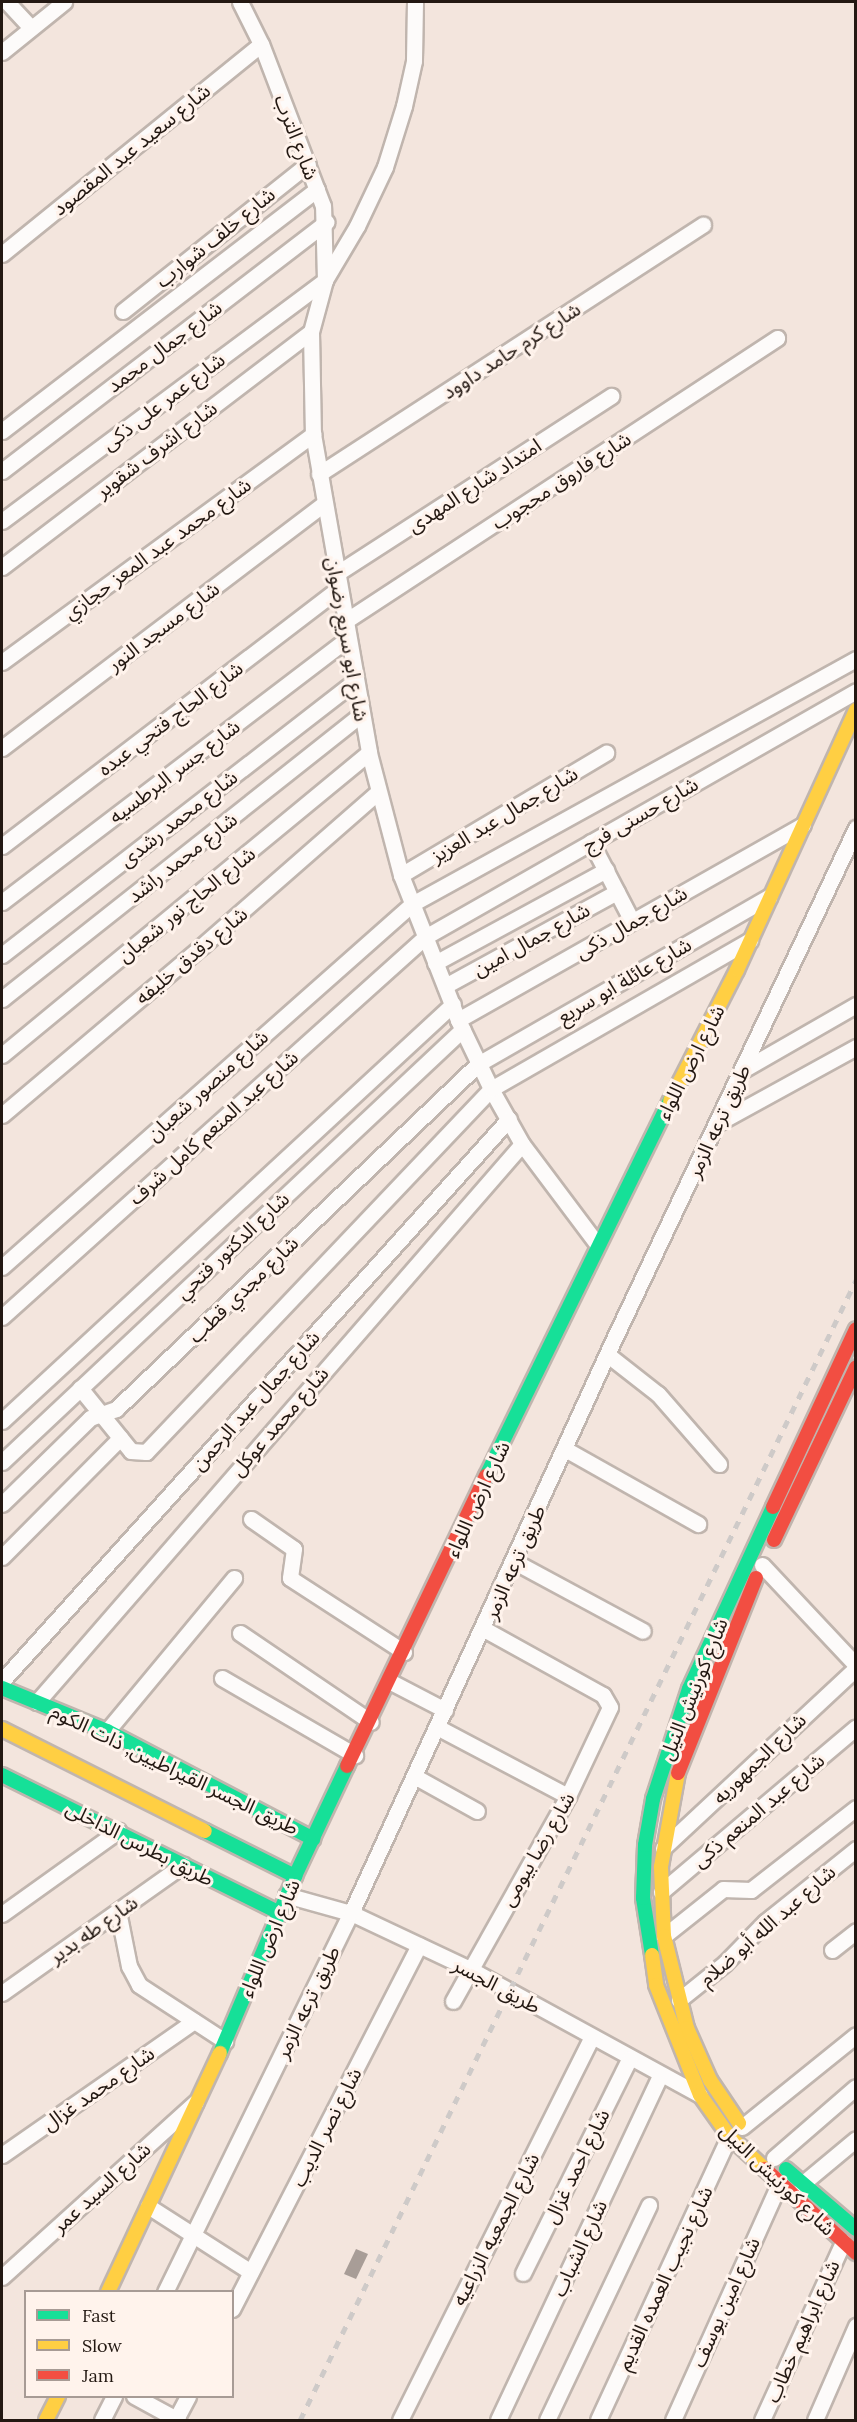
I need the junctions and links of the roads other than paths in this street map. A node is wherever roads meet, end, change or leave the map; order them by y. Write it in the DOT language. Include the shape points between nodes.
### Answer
graph roads {
  1 [pos="8,2"];
  2 [pos="64,2"];
  3 [pos="240,2"];
  4 [pos="415,2"];
  5 [pos="31,28"];
  6 [pos="261,44"];
  7 [pos="2,52"];
  8 [pos="308,164"];
  9 [pos="317,189"];
  10 [pos="326,222"];
  11 [pos="703,225"];
  12 [pos="2,254"];
  13 [pos="325,280"];
  14 [pos="123,311"];
  15 [pos="311,332"];
  16 [pos="777,338"];
  17 [pos="611,396"];
  18 [pos="2,431"];
  19 [pos="313,434"];
  20 [pos="2,471"];
  21 [pos="319,474"];
  22 [pos="324,504"];
  23 [pos="2,521"];
  24 [pos="2,567"];
  25 [pos="337,582"];
  26 [pos="344,622"];
  27 [pos="347,639"];
  28 [pos="855,659"];
  29 [pos="2,662"];
  30 [pos="355,681"];
  31 [pos="855,691"];
  32 [pos="855,710"];
  33 [pos="362,714"];
  34 [pos="2,748"];
  35 [pos="369,753"];
  36 [pos="606,753"];
  37 [pos="378,792"];
  38 [pos="803,825"];
  39 [pos="855,828"];
  40 [pos="591,842"];
  41 [pos="2,846"];
  42 [pos="606,870"];
  43 [pos="401,875"];
  44 [pos="617,892"];
  45 [pos="769,897"];
  46 [pos="2,902"];
  47 [pos="412,904"];
  48 [pos="632,921"];
  49 [pos="425,938"];
  50 [pos="750,940"];
  51 [pos="2,955"];
  52 [pos="435,963"];
  53 [pos="445,987"];
  54 [pos="2,999"];
  55 [pos="453,1004"];
  56 [pos="855,1005"];
  57 [pos="461,1025"];
  58 [pos="855,1047"];
  59 [pos="2,1055"];
  60 [pos="478,1064"];
  61 [pos="741,1071"];
  62 [pos="491,1089"];
  63 [pos="2,1115"];
  64 [pos="509,1119"];
  65 [pos="718,1123"];
  66 [pos="522,1144"];
  67 [pos="597,1244"];
  68 [pos="2,1267"];
  69 [pos="2,1317"];
  70 [pos="855,1329"];
  71 [pos="608,1354"];
  72 [pos="855,1367"];
  73 [pos="80,1388"];
  74 [pos="103,1415"];
  75 [pos="2,1421"];
  76 [pos="120,1438"];
  77 [pos="565,1449"];
  78 [pos="2,1462"];
  79 [pos="719,1464"];
  80 [pos="2,1504"];
  81 [pos="251,1519"];
  82 [pos="698,1524"];
  83 [pos="2,1557"];
  84 [pos="515,1562"];
  85 [pos="762,1565"];
  86 [pos="234,1578"];
  87 [pos="484,1629"];
  88 [pos="643,1631"];
  89 [pos="240,1633"];
  90 [pos="404,1652"];
  91 [pos="855,1666"];
  92 [pos="222,1678"];
  93 [pos="2,1681"];
  94 [pos="391,1682"];
  95 [pos="2,1688"];
  96 [pos="38,1701"];
  97 [pos="446,1710"];
  98 [pos="371,1722"];
  99 [pos="437,1727"];
  100 [pos="855,1727"];
  101 [pos="2,1730"];
  102 [pos="106,1731"];
  103 [pos="355,1755"];
  104 [pos="2,1775"];
  105 [pos="414,1776"];
  106 [pos="568,1796"];
  107 [pos="855,1808"];
  108 [pos="477,1811"];
  109 [pos="118,1831"];
  110 [pos="314,1839"];
  111 [pos="663,1848"];
  112 [pos="855,1849"];
  113 [pos="183,1865"];
  114 [pos="295,1876"];
  115 [pos="661,1892"];
  116 [pos="286,1894"];
  117 [pos="118,1911"];
  118 [pos="278,1912"];
  119 [pos="351,1913"];
  120 [pos="2,1914"];
  121 [pos="855,1931"];
  122 [pos="664,1936"];
  123 [pos="419,1945"];
  124 [pos="832,1950"];
  125 [pos="468,1968"];
  126 [pos="2,1994"];
  127 [pos="679,2000"];
  128 [pos="453,2001"];
  129 [pos="194,2021"];
  130 [pos="855,2035"];
  131 [pos="591,2038"];
  132 [pos="225,2041"];
  133 [pos="628,2059"];
  134 [pos="660,2076"];
  135 [pos="855,2087"];
  136 [pos="700,2095"];
  137 [pos="201,2098"];
  138 [pos="736,2131"];
  139 [pos="855,2139"];
  140 [pos="2,2155"];
  141 [pos="774,2158"];
  142 [pos="779,2184"];
  143 [pos="802,2184"];
  144 [pos="649,2205"];
  145 [pos="148,2206"];
  146 [pos="852,2219"];
  147 [pos="192,2234"];
  148 [pos="843,2242"];
  149 [pos="855,2253"];
  150 [pos="251,2272"];
  151 [pos="523,2273"];
  152 [pos="2,2277"];
  153 [pos="109,2290"];
  154 [pos="166,2290"];
  155 [pos="234,2305"];
  156 [pos="855,2326"];
  157 [pos="58,2398"];
  158 [pos="114,2398"];
  159 [pos="136,2398"];
  160 [pos="188,2398"];
  161 [pos="177,2420"];
  162 [pos="46,2421"];
  163 [pos="102,2421"];
  164 [pos="400,2421"];
  165 [pos="498,2421"];
  166 [pos="547,2421"];
  167 [pos="598,2421"];
  168 [pos="673,2421"];
  169 [pos="762,2421"];
  170 [pos="815,2421"];
  1 -- 5 [label="street"];
  2 -- 5 [label="street"];
  3 -- 6 [label="street, شارع الترب"];
  4 -- 13 [label="street, شارع ابو سريع رضوان" via="414,61 385,167"];
  5 -- 7 [label="street"];
  6 -- 8 [label="street, شارع الترب"];
  6 -- 12 [label="street, شارع سعيد عبد المقصود"];
  8 -- 9 [label="street, شارع الترب"];
  8 -- 14 [label="street, شارع خلف شوارب"];
  9 -- 10 [label="street, شارع الترب"];
  9 -- 18 [label="street"];
  10 -- 13 [label="street, شارع الترب"];
  10 -- 20 [label="street, شارع جمال محمد"];
  11 -- 21 [label="street, شارع كرم حامد داوود"];
  13 -- 15 [label="street, شارع ابو سريع رضوان"];
  13 -- 23 [label="street, شارع عمر على ذكى"];
  15 -- 19 [label="street, شارع ابو سريع رضوان"];
  15 -- 24 [label="street, شارع اشرف شقوير"];
  16 -- 26 [label="street, شارع فاروق محجوب"];
  17 -- 25 [label="street, امتداد شارع المهدى"];
  19 -- 21 [label="street, شارع ابو سريع رضوان"];
  19 -- 29 [label="street, شارع محمد عبد المعز حجازي"];
  21 -- 22 [label="street, شارع ابو سريع رضوان"];
  22 -- 25 [label="street, شارع ابو سريع رضوان"];
  22 -- 34 [label="street, شارع مسجد النور"];
  25 -- 26 [label="street, شارع ابو سريع رضوان"];
  25 -- 41 [label="street, شارع الحاج فتحي عبده"];
  26 -- 27 [label="street, شارع ابو سريع رضوان"];
  27 -- 30 [label="street, شارع ابو سريع رضوان"];
  27 -- 46 [label="street, شارع جسر البرطسيه"];
  28 -- 47 [label="street, شارع منصور شعبان"];
  30 -- 33 [label="street, شارع ابو سريع رضوان"];
  30 -- 51 [label="street, شارع محمد رشدى"];
  31 -- 40 [label="street, شارع حسنى فرج"];
  32 -- 38 [label="street, شارع ارض اللواء"];
  33 -- 35 [label="street, شارع ابو سريع رضوان"];
  33 -- 54 [label="street, شارع محمد راشد"];
  35 -- 37 [label="street, شارع ابو سريع رضوان"];
  35 -- 59 [label="street, شارع الحاج نور شعبان"];
  36 -- 43 [label="street, شارع جمال عبد العزيز"];
  37 -- 43 [label="street, شارع ابو سريع رضوان"];
  37 -- 63 [label="street, شارع دقدق خليفه"];
  38 -- 45 [label="street, شارع ارض اللواء"];
  38 -- 48 [label="street, شارع جمال ذكى"];
  39 -- 61 [label="street, طريق ترعه الزمر"];
  40 -- 42 [label="street"];
  40 -- 49 [label="street, شارع حسنى فرج"];
  42 -- 44 [label="street"];
  42 -- 52 [label="street"];
  43 -- 47 [label="street, شارع ابو سريع رضوان"];
  44 -- 48 [label="street"];
  44 -- 53 [label="street, شارع جمال امين"];
  45 -- 50 [label="street, شارع ارض اللواء"];
  45 -- 60 [label="street, شارع عائلة ابو سريع"];
  47 -- 49 [label="street, شارع ابو سريع رضوان"];
  47 -- 68 [label="street, شارع منصور شعبان"];
  48 -- 57 [label="street, شارع جمال ذكى"];
  49 -- 52 [label="street, شارع ابو سريع رضوان"];
  49 -- 69 [label="street, شارع عبد المنعم كامل شرف"];
  50 -- 62 [label="street"];
  50 -- 67 [label="street, شارع ارض اللواء"];
  52 -- 53 [label="street, شارع ابو سريع رضوان"];
  53 -- 55 [label="street, شارع ابو سريع رضوان"];
  55 -- 57 [label="street, شارع ابو سريع رضوان"];
  55 -- 75 [label="street"];
  56 -- 61 [label="street"];
  57 -- 60 [label="street, شارع ابو سريع رضوان"];
  57 -- 73 [label="street, شارع الدكتور فتحي"];
  58 -- 65 [label="street"];
  60 -- 62 [label="street, شارع ابو سريع رضوان"];
  60 -- 74 [label="street, شارع مجدي قطب" via="116,1409"];
  61 -- 65 [label="street, طريق ترعه الزمر"];
  62 -- 64 [label="street, شارع ابو سريع رضوان"];
  62 -- 76 [label="street" via="146,1452 131,1451"];
  64 -- 66 [label="street, شارع ابو سريع رضوان"];
  64 -- 93 [label="street, شارع جمال عبد الرحمن"];
  65 -- 71 [label="street, طريق ترعه الزمر"];
  66 -- 67 [label="street, شارع ابو سريع رضوان"];
  66 -- 96 [label="street, شارع محمد عوكل"];
  67 -- 90 [label="street, شارع ارض اللواء"];
  70 -- 136 [label="street, شارع كورنيش النيل" via="689,1689 653,1799 644,1881 650,1958 664,2009"];
  71 -- 77 [label="street, طريق ترعه الزمر"];
  71 -- 79 [label="street" via="658,1395"];
  72 -- 85 [label="street, شارع كورنيش النيل"];
  73 -- 74 [label="street"];
  73 -- 78 [label="street, شارع الدكتور فتحي"];
  74 -- 76 [label="street"];
  74 -- 80 [label="street, شارع مجدي قطب" via="90,1418"];
  76 -- 83 [label="street"];
  77 -- 82 [label="street"];
  77 -- 84 [label="street, طريق ترعه الزمر"];
  81 -- 90 [label="street" via="294,1549 290,1578"];
  84 -- 87 [label="street, طريق ترعه الزمر"];
  84 -- 88 [label="street"];
  85 -- 91 [label="street"];
  85 -- 111 [label="street, شارع كورنيش النيل" via="685,1749"];
  86 -- 102 [label="street"];
  87 -- 97 [label="street, طريق ترعه الزمر"];
  87 -- 106 [label="street, شارع رضا بيومى" via="603,1695 609,1710"];
  89 -- 98 [label="street"];
  90 -- 94 [label="street, شارع ارض اللواء"];
  91 -- 111 [label="street, شارع الجمهوريه"];
  92 -- 103 [label="street"];
  94 -- 97 [label="street"];
  94 -- 98 [label="street, شارع ارض اللواء"];
  95 -- 96 [label="street, طريق الجسر القيراطيين, ذات الكوم"];
  96 -- 102 [label="street, طريق الجسر القيراطيين, ذات الكوم"];
  97 -- 99 [label="street, طريق ترعه الزمر"];
  98 -- 103 [label="street, شارع ارض اللواء"];
  99 -- 105 [label="street, طريق ترعه الزمر"];
  99 -- 106 [label="street"];
  100 -- 115 [label="street, شارع عبد المنعم ذكى"];
  101 -- 114 [label="street, طريق الجسر القيراطيين, ذات الكوم"];
  102 -- 110 [label="street, طريق الجسر القيراطيين, ذات الكوم"];
  103 -- 110 [label="street, شارع ارض اللواء"];
  104 -- 109 [label="street, طريق بطرس الداخلى"];
  105 -- 108 [label="street"];
  105 -- 119 [label="street, طريق ترعه الزمر"];
  106 -- 125 [label="street, شارع رضا بيومى"];
  107 -- 122 [label="street" via="751,1890 723,1889"];
  109 -- 113 [label="street, طريق بطرس الداخلى"];
  109 -- 120 [label="street"];
  110 -- 114 [label="street, شارع ارض اللواء"];
  111 -- 115 [label="street, شارع كورنيش النيل"];
  112 -- 127 [label="street, شارع عبد الله أبو ضلام" via="765,1922 725,1963"];
  113 -- 117 [label="street, شارع طه بدير"];
  113 -- 118 [label="street, طريق بطرس الداخلى"];
  114 -- 116 [label="street, شارع ارض اللواء"];
  115 -- 122 [label="street, شارع كورنيش النيل"];
  116 -- 118 [label="street, شارع ارض اللواء"];
  116 -- 119 [label="street, طريق الجسر"];
  117 -- 126 [label="street, شارع طه بدير"];
  117 -- 129 [label="street" via="132,1976 139,1985"];
  118 -- 132 [label="street, شارع ارض اللواء"];
  119 -- 123 [label="street, طريق الجسر"];
  119 -- 147 [label="street, طريق ترعه الزمر"];
  121 -- 124 [label="street"];
  122 -- 127 [label="street, شارع كورنيش النيل"];
  123 -- 125 [label="street, طريق الجسر"];
  123 -- 150 [label="street, شارع نصر الديب"];
  125 -- 128 [label="street, شارع رضا بيومى"];
  125 -- 131 [label="street, طريق الجسر"];
  127 -- 138 [label="street, شارع كورنيش النيل" via="702,2063"];
  129 -- 132 [label="street"];
  129 -- 140 [label="street, شارع محمد غزال"];
  130 -- 138 [label="street"];
  131 -- 133 [label="street, طريق الجسر"];
  131 -- 164 [label="street, شارع الجمعيه الزراعيه"];
  132 -- 137 [label="street, شارع ارض اللواء"];
  133 -- 134 [label="street, طريق الجسر"];
  133 -- 151 [label="street, شارع احمد غزال"];
  134 -- 136 [label="street, طريق الجسر"];
  134 -- 165 [label="street, شارع الشباب"];
  135 -- 141 [label="street"];
  136 -- 138 [label="street, شارع كورنيش النيل"];
  137 -- 145 [label="street, شارع ارض اللواء"];
  137 -- 152 [label="street, شارع السيد عمر"];
  138 -- 141 [label="street, شارع كورنيش النيل"];
  138 -- 142 [label="street, شارع كورنيش النيل"];
  138 -- 167 [label="street, شارع نجيب العمده القديم"];
  139 -- 143 [label="street"];
  141 -- 143 [label="street, شارع كورنيش النيل"];
  142 -- 148 [label="street, شارع كورنيش النيل"];
  142 -- 168 [label="street, شارع امين يوسف"];
  143 -- 146 [label="street, شارع كورنيش النيل"];
  144 -- 166 [label="street"];
  145 -- 147 [label="street"];
  145 -- 153 [label="street, شارع ارض اللواء"];
  147 -- 150 [label="street"];
  147 -- 154 [label="street, طريق ترعه الزمر"];
  148 -- 149 [label="street, شارع كورنيش النيل"];
  148 -- 169 [label="street, شارع ابراهيم خطاب"];
  150 -- 155 [label="street, شارع نصر الديب"];
  156 -- 170 [label="street"];
  157 -- 162 [label="street"];
  158 -- 163 [label="street"];
  159 -- 161 [label="street"];
  160 -- 161 [label="street"];
}
